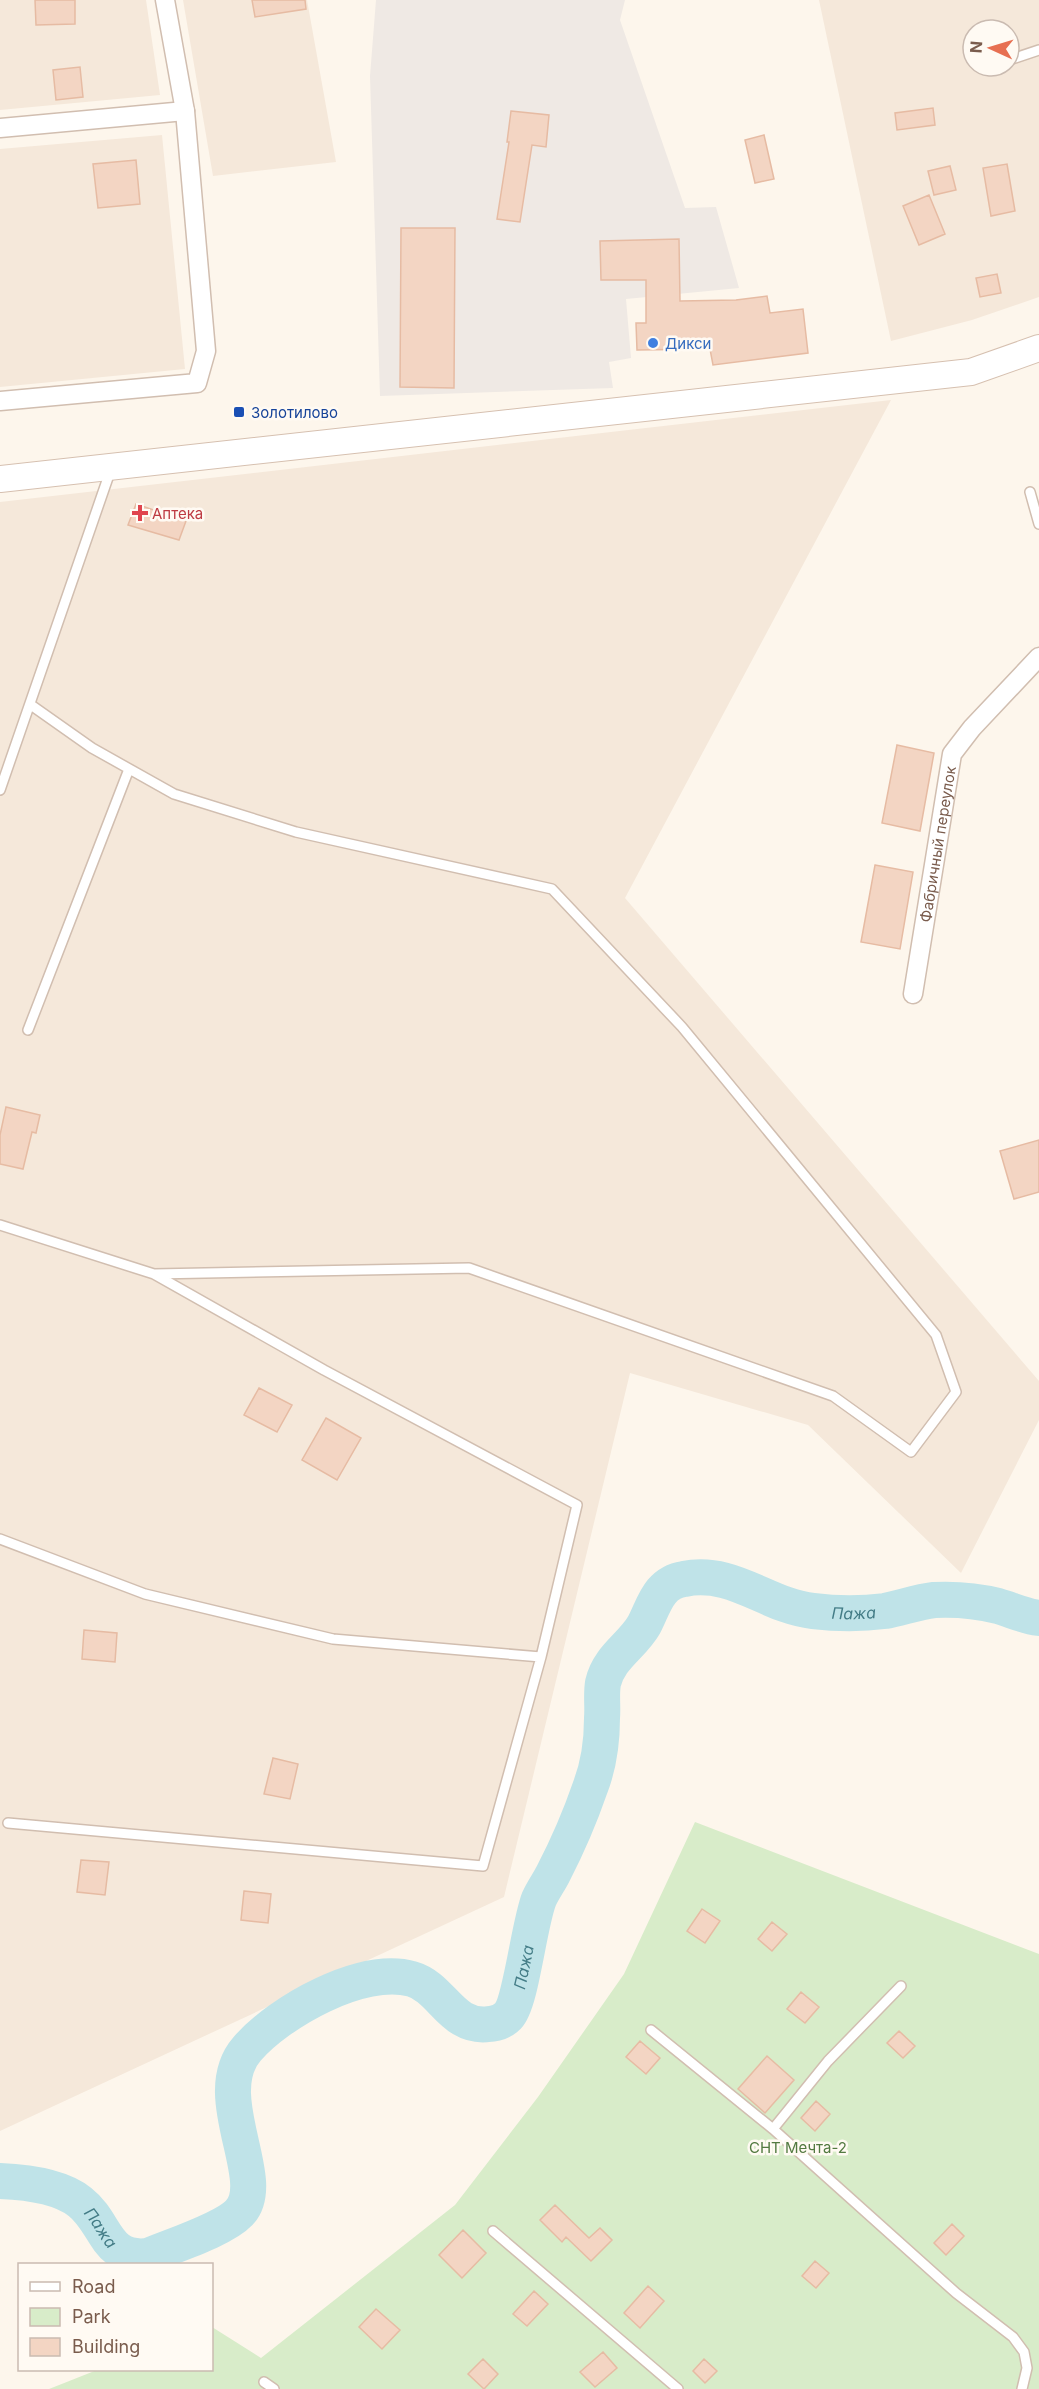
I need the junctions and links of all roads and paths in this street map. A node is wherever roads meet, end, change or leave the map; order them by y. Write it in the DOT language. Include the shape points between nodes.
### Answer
graph roads {
  1 [pos="165,0"];
  2 [pos="1039,50"];
  3 [pos="1021,56"];
  4 [pos="185,111"];
  5 [pos="0,128"];
  6 [pos="1039,348"];
  7 [pos="0,401"];
  8 [pos="111,467"];
  9 [pos="0,479"];
  10 [pos="1030,492"];
  11 [pos="1039,524"];
  12 [pos="1039,657"];
  13 [pos="30,705"];
  14 [pos="129,769"];
  15 [pos="0,790"];
  16 [pos="913,994"];
  17 [pos="28,1030"];
  18 [pos="0,1225"];
  19 [pos="154,1274"];
  20 [pos="0,1539"];
  21 [pos="541,1657"];
  22 [pos="8,1823"];
  23 [pos="901,1986"];
  24 [pos="651,2030"];
  25 [pos="773,2130"];
  26 [pos="494,2231"];
  27 [pos="264,2382"];
  28 [pos="274,2389"];
  29 [pos="678,2389"];
  30 [pos="1022,2389"];
  1 -- 4 [label="street"];
  2 -- 3 [label="lane"];
  4 -- 5 [label="street"];
  4 -- 7 [label="street" via="206,351 197,383"];
  6 -- 8 [label="main road" via="971,372"];
  8 -- 9 [label="main road"];
  8 -- 13 [label="lane"];
  10 -- 11 [label="lane"];
  12 -- 16 [label="street, Фабричный переулок" via="952,754"];
  13 -- 14 [label="lane"];
  13 -- 15 [label="lane"];
  14 -- 17 [label="lane"];
  14 -- 19 [label="lane" via="174,794 296,832 552,890 682,1027 936,1335 956,1392 911,1452 832,1396 469,1268"];
  18 -- 19 [label="lane"];
  19 -- 21 [label="lane" via="324,1370 577,1504"];
  20 -- 21 [label="lane" via="145,1594 333,1639"];
  21 -- 22 [label="lane" via="483,1866"];
  23 -- 25 [label="lane" via="828,2061"];
  24 -- 25 [label="lane"];
  25 -- 30 [label="lane" via="956,2293 1013,2337 1024,2352 1028,2368"];
  26 -- 29 [label="lane"];
  27 -- 28 [label="lane"];
}
